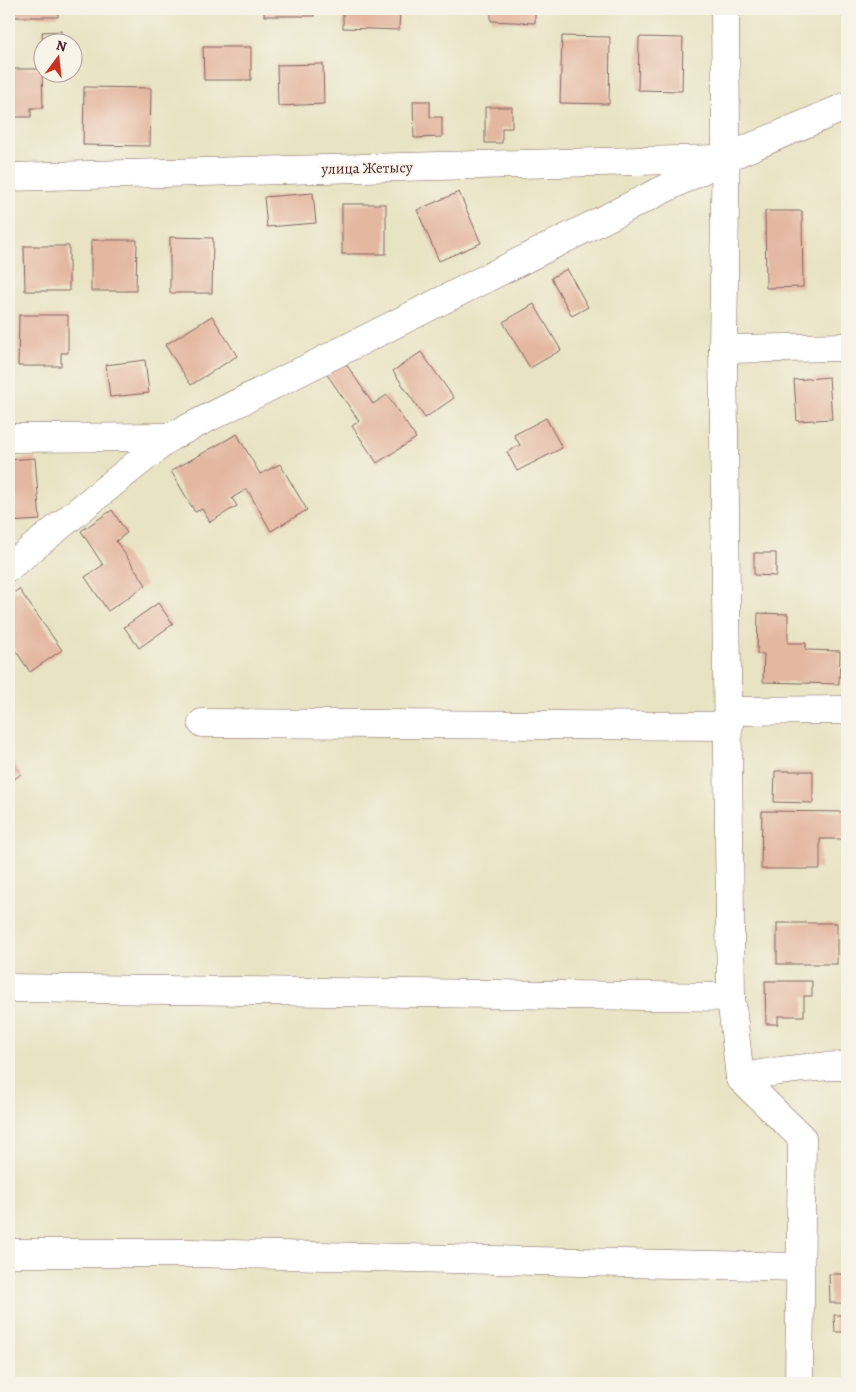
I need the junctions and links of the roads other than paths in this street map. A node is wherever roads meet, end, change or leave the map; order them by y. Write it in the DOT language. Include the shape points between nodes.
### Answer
graph roads {
  1 [pos="725,9"];
  2 [pos="847,106"];
  3 [pos="726,158"];
  4 [pos="9,177"];
  5 [pos="847,347"];
  6 [pos="723,349"];
  7 [pos="170,437"];
  8 [pos="9,438"];
  9 [pos="9,567"];
  10 [pos="847,710"];
  11 [pos="729,718"];
  12 [pos="202,723"];
  13 [pos="9,988"];
  14 [pos="731,997"];
  15 [pos="847,1066"];
  16 [pos="740,1078"];
  17 [pos="9,1252"];
  18 [pos="800,1267"];
  19 [pos="799,1383"];
  1 -- 3 [label="street"];
  2 -- 3 [label="street"];
  3 -- 4 [label="street, улица Жетысу"];
  3 -- 6 [label="street"];
  3 -- 7 [label="street"];
  5 -- 6 [label="street"];
  6 -- 11 [label="street"];
  7 -- 8 [label="street"];
  7 -- 9 [label="street"];
  10 -- 11 [label="street"];
  11 -- 12 [label="street"];
  11 -- 14 [label="street"];
  13 -- 14 [label="street"];
  14 -- 16 [label="street"];
  15 -- 16 [label="street" via="780,1069"];
  16 -- 18 [label="street" via="802,1138"];
  17 -- 18 [label="street"];
  18 -- 19 [label="street"];
}
